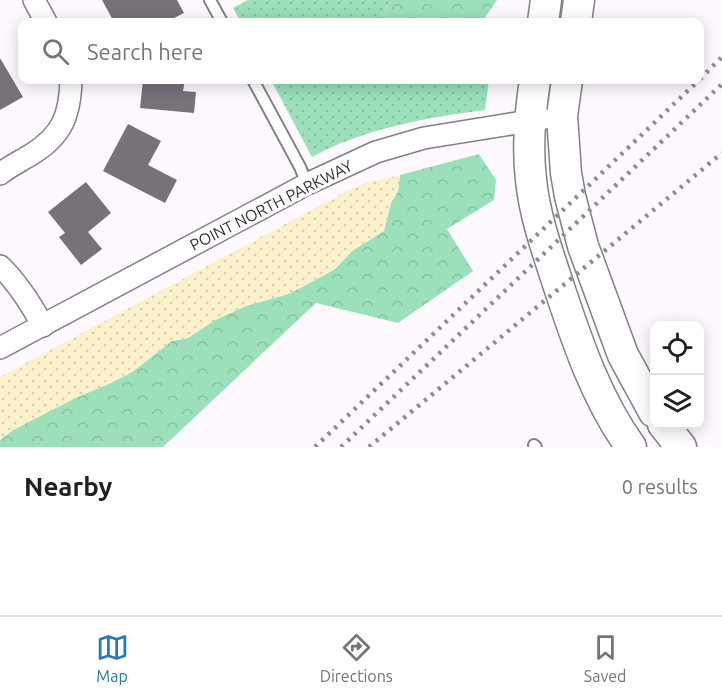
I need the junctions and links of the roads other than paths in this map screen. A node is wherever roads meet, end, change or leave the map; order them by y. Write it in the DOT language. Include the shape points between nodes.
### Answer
graph roads {
  1 [pos="34,0"];
  2 [pos="210,0"];
  3 [pos="546,0"];
  4 [pos="579,0"];
  5 [pos="44,18"];
  6 [pos="220,18"];
  7 [pos="544,18"];
  8 [pos="577,18"];
  9 [pos="71,84"];
  10 [pos="255,84"];
  11 [pos="535,84"];
  12 [pos="566,84"];
  13 [pos="562,116"];
  14 [pos="531,121"];
  15 [pos="0,174"];
  16 [pos="308,184"];
  17 [pos="0,266"];
  18 [pos="43,326"];
  19 [pos="0,348"];
  20 [pos="650,405"];
  21 [pos="667,429"];
  22 [pos="631,447"];
  23 [pos="681,447"];
  1 -- 5 [label="street"];
  2 -- 6 [label="lane"];
  3 -- 7 [label="street"];
  4 -- 8 [label="street"];
  9 -- 15 [label="street" via="64,122 53,138"];
  10 -- 16 [label="lane"];
  11 -- 14 [label="street"];
  12 -- 13 [label="street"];
  13 -- 14 [label="street, POINT NORTH PARKWAY"];
  13 -- 20 [label="street" via="566,174 583,246 623,355"];
  14 -- 16 [label="street, POINT NORTH PARKWAY" via="424,138 376,152"];
  14 -- 22 [label="street" via="531,179 546,247 585,362"];
  16 -- 18 [label="street, POINT NORTH PARKWAY"];
  17 -- 18 [label="street"];
  18 -- 19 [label="street, POINT NORTH PARKWAY"];
  21 -- 23 [label="street"];
}
